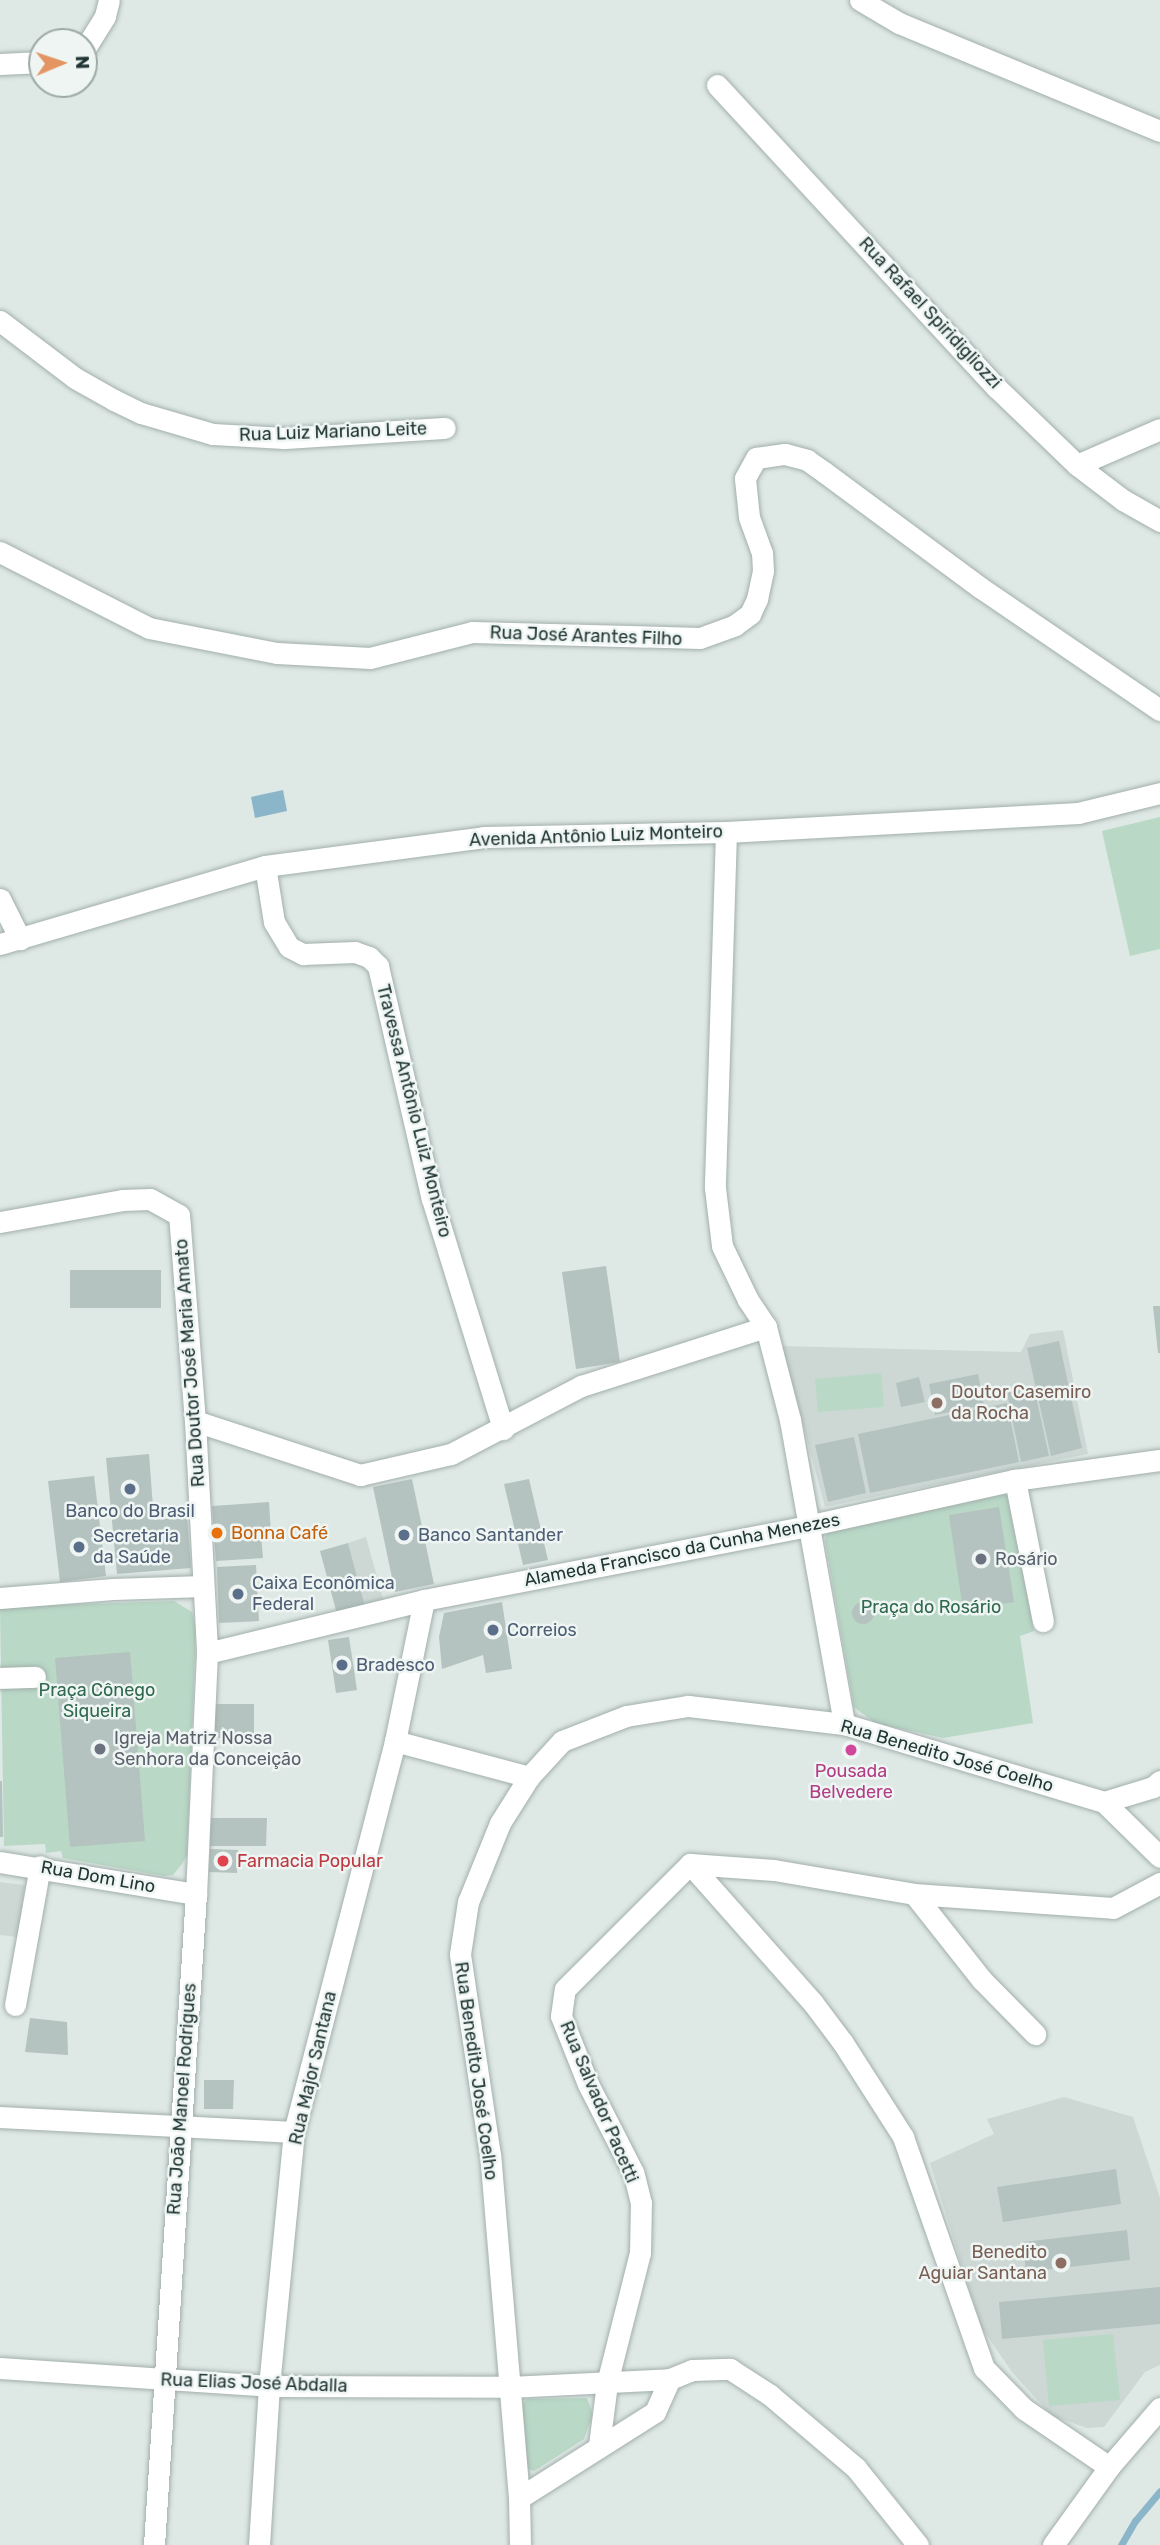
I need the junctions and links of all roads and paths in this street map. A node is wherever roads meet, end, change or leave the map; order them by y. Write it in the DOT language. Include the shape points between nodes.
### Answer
graph roads {
  1 [pos="109,0"];
  2 [pos="860,0"];
  3 [pos="98,28"];
  4 [pos="28,63"];
  5 [pos="0,64"];
  6 [pos="717,85"];
  7 [pos="1160,131"];
  8 [pos="0,321"];
  9 [pos="445,428"];
  10 [pos="1160,429"];
  11 [pos="1077,465"];
  12 [pos="1160,521"];
  13 [pos="0,552"];
  14 [pos="1160,710"];
  15 [pos="1160,793"];
  16 [pos="726,832"];
  17 [pos="265,866"];
  18 [pos="0,899"];
  19 [pos="10,941"];
  20 [pos="0,1222"];
  21 [pos="766,1326"];
  22 [pos="195,1421"];
  23 [pos="503,1429"];
  24 [pos="1160,1460"];
  25 [pos="1015,1480"];
  26 [pos="807,1526"];
  27 [pos="203,1586"];
  28 [pos="0,1598"];
  29 [pos="424,1600"];
  30 [pos="1043,1621"];
  31 [pos="206,1653"];
  32 [pos="35,1677"];
  33 [pos="0,1678"];
  34 [pos="844,1724"];
  35 [pos="395,1741"];
  36 [pos="529,1777"];
  37 [pos="1160,1781"];
  38 [pos="1104,1802"];
  39 [pos="1160,1857"];
  40 [pos="0,1862"];
  41 [pos="690,1864"];
  42 [pos="40,1867"];
  43 [pos="1160,1883"];
  44 [pos="196,1894"];
  45 [pos="914,1894"];
  46 [pos="15,2005"];
  47 [pos="1035,2034"];
  48 [pos="0,2117"];
  49 [pos="181,2127"];
  50 [pos="294,2132"];
  51 [pos="0,2368"];
  52 [pos="670,2379"];
  53 [pos="164,2380"];
  54 [pos="607,2384"];
  55 [pos="269,2386"];
  56 [pos="509,2387"];
  57 [pos="1160,2408"];
  58 [pos="599,2445"];
  59 [pos="1109,2467"];
  60 [pos="519,2498"];
  61 [pos="154,2545"];
  62 [pos="259,2545"];
  63 [pos="520,2545"];
  64 [pos="918,2545"];
  65 [pos="1053,2545"];
  1 -- 3 [label="street"];
  2 -- 7 [label="street" via="899,23"];
  4 -- 5 [label="street"];
  6 -- 11 [label="street, Rua Rafael Spiridigliozzi" via="997,388"];
  8 -- 9 [label="street, Rua Luiz Mariano Leite" via="29,346 104,394 141,413 213,434 284,438"];
  10 -- 11 [label="street"];
  11 -- 12 [label="street, Rua Rafael Spiridigliozzi" via="1122,500"];
  13 -- 14 [label="street, Rua José Arantes Filho" via="149,628 277,653 370,658 472,632 700,638 735,625 750,614 757,599 762,553 749,517 745,478 756,458 785,454 807,460 981,588"];
  15 -- 16 [label="street, Avenida Antônio Luiz Monteiro" via="1079,813"];
  16 -- 17 [label="street, Avenida Antônio Luiz Monteiro" via="484,837"];
  16 -- 21 [label="street" via="715,1188 722,1246"];
  17 -- 19 [label="street, Avenida Antônio Luiz Monteiro"];
  17 -- 23 [label="street, Travessa Antônio Luiz Monteiro" via="274,922 289,947 303,954 355,953 378,966 429,1185"];
  18 -- 19 [label="street"];
  20 -- 22 [label="street, Rua Doutor José Maria Amato" via="122,1200 150,1199 178,1215"];
  21 -- 23 [label="street" via="582,1386"];
  21 -- 26 [label="street" via="790,1420"];
  22 -- 23 [label="street" via="360,1475 451,1454"];
  22 -- 27 [label="street, Rua Doutor José Maria Amato"];
  24 -- 25 [label="street, Alameda Francisco da Cunha Menezes"];
  25 -- 26 [label="street, Alameda Francisco da Cunha Menezes"];
  25 -- 30 [label="street"];
  26 -- 29 [label="street, Alameda Francisco da Cunha Menezes"];
  26 -- 34 [label="street"];
  27 -- 28 [label="street"];
  27 -- 31 [label="street, Rua Doutor José Maria Amato"];
  29 -- 31 [label="street, Alameda Francisco da Cunha Menezes"];
  29 -- 35 [label="street, Rua Major Santana"];
  31 -- 44 [label="street, Rua João Manoel Rodrigues"];
  32 -- 33 [label="street"];
  34 -- 36 [label="street, Rua Benedito José Coelho" via="688,1706 626,1716 562,1741"];
  34 -- 38 [label="street, Rua Benedito José Coelho"];
  35 -- 36 [label="street"];
  35 -- 50 [label="street, Rua Major Santana"];
  36 -- 56 [label="street, Rua Benedito José Coelho" via="500,1823 468,1902 460,1954 490,2155"];
  37 -- 38 [label="street"];
  38 -- 39 [label="street"];
  40 -- 42 [label="street, Rua Dom Lino"];
  41 -- 45 [label="street" via="774,1870"];
  41 -- 54 [label="street, Rua Salvador Pacetti" via="565,1989 561,2016 588,2084 633,2172 640,2203 640,2253"];
  41 -- 59 [label="street" via="813,2003 903,2137 984,2368 1024,2409"];
  42 -- 44 [label="street, Rua Dom Lino"];
  42 -- 46 [label="street"];
  43 -- 45 [label="street" via="1113,1908"];
  44 -- 49 [label="street, Rua João Manoel Rodrigues"];
  45 -- 47 [label="street" via="982,1980"];
  48 -- 49 [label="street"];
  49 -- 50 [label="street"];
  49 -- 53 [label="street, Rua João Manoel Rodrigues"];
  50 -- 55 [label="street, Rua Major Santana"];
  51 -- 53 [label="street, Rua Elias José Abdalla"];
  52 -- 54 [label="street, Rua Elias José Abdalla"];
  52 -- 58 [label="street" via="655,2412"];
  52 -- 64 [label="street, Rua Elias José Abdalla" via="692,2370 730,2370 770,2395 856,2468"];
  53 -- 55 [label="street, Rua Elias José Abdalla"];
  53 -- 61 [label="street, Rua João Manoel Rodrigues"];
  54 -- 56 [label="street, Rua Elias José Abdalla"];
  54 -- 58 [label="street, Rua Salvador Pacetti"];
  55 -- 56 [label="street, Rua Elias José Abdalla"];
  55 -- 62 [label="street, Rua Major Santana"];
  56 -- 60 [label="street, Rua Benedito José Coelho"];
  57 -- 59 [label="street"];
  58 -- 60 [label="street"];
  59 -- 65 [label="street"];
  60 -- 63 [label="street, Rua Benedito José Coelho"];
}
